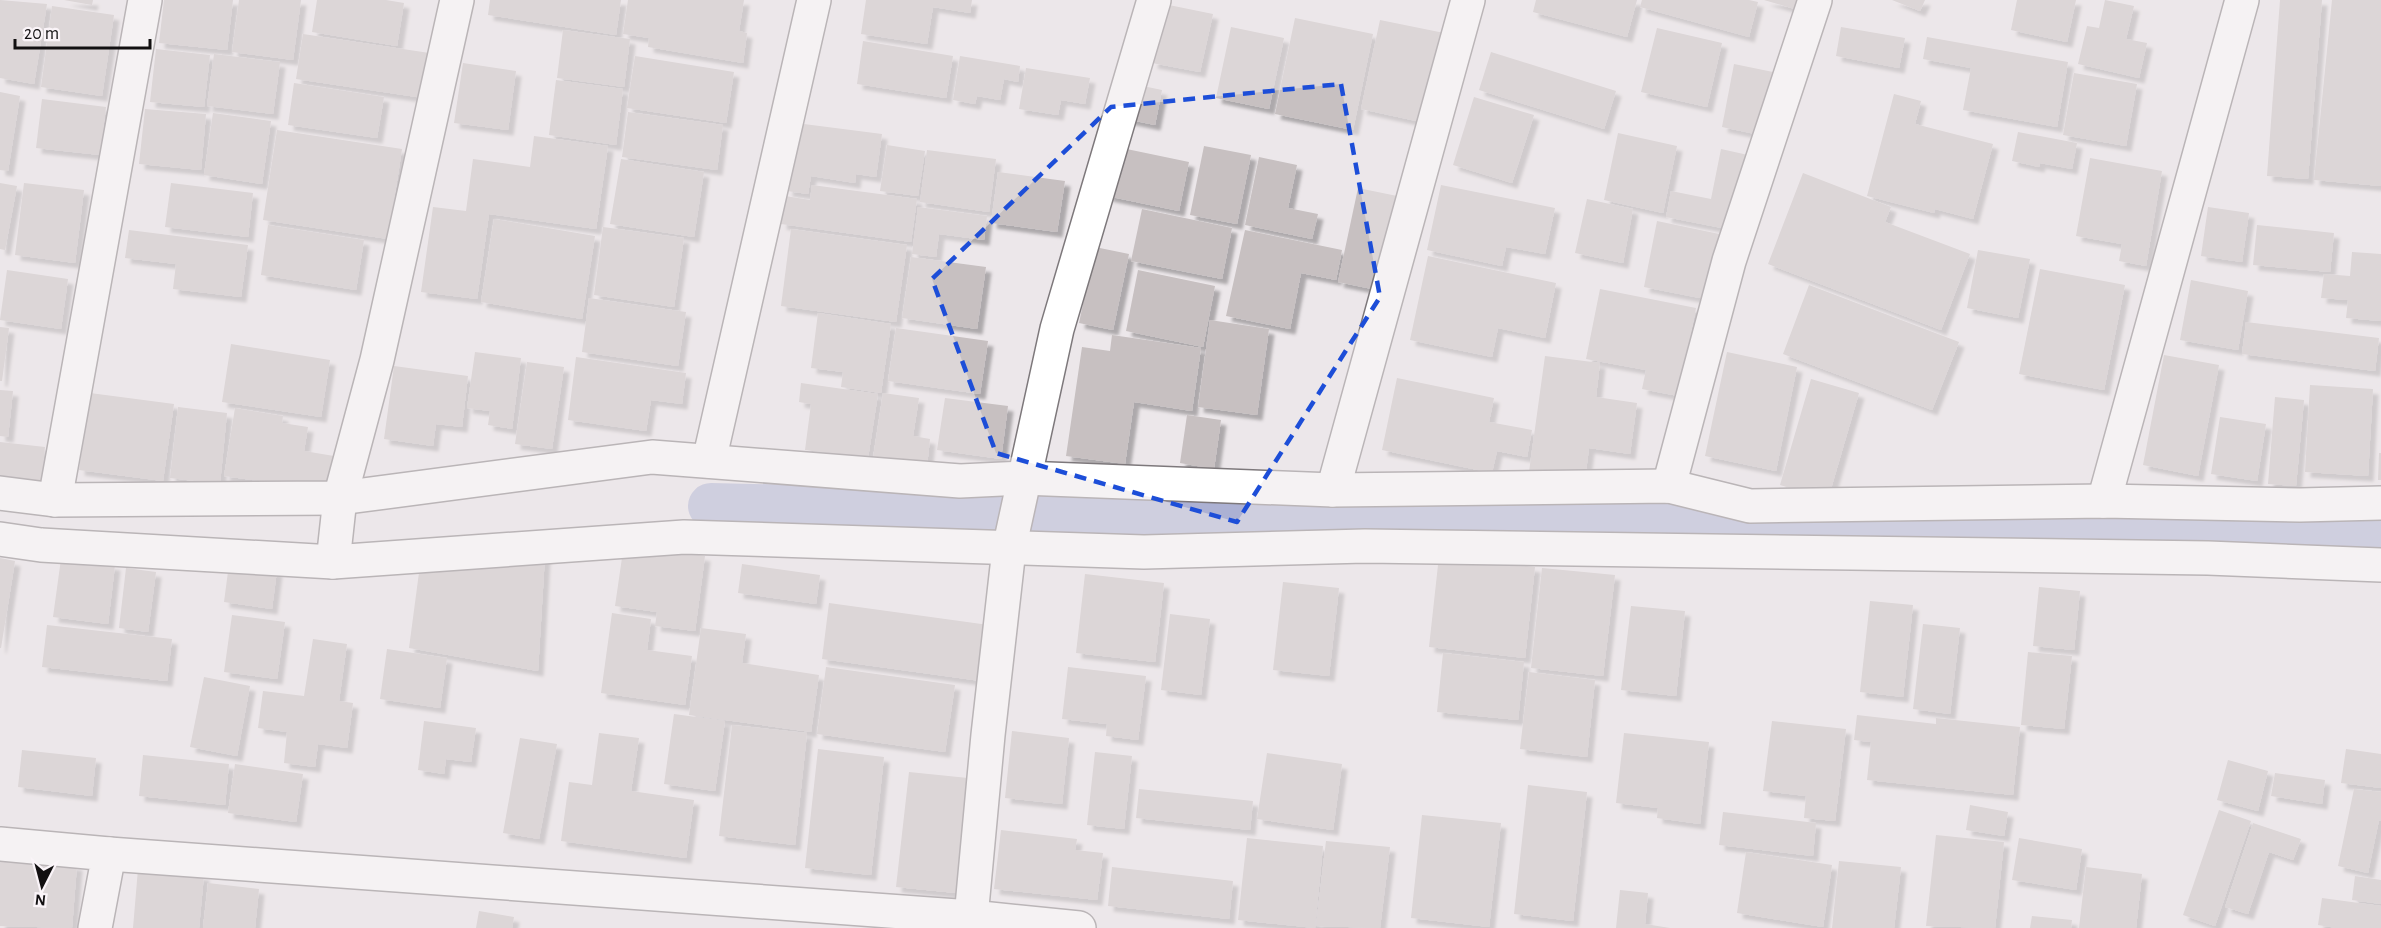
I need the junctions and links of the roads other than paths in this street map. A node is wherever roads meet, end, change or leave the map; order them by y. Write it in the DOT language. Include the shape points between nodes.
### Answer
graph roads {
  1 [pos="145,0"];
  2 [pos="457,0"];
  3 [pos="814,0"];
  4 [pos="1154,0"];
  5 [pos="1467,0"];
  6 [pos="1815,0"];
  7 [pos="2242,0"];
  8 [pos="709,461"];
  9 [pos="1023,478"];
  10 [pos="1669,486"];
  11 [pos="1333,490"];
  12 [pos="0,493"];
  13 [pos="340,498"];
  14 [pos="55,500"];
  15 [pos="2104,501"];
  16 [pos="2381,503"];
  17 [pos="0,538"];
  18 [pos="1009,549"];
  19 [pos="333,562"];
  20 [pos="2381,566"];
  21 [pos="0,844"];
  22 [pos="109,854"];
  23 [pos="970,922"];
  24 [pos="95,928"];
  25 [pos="1079,928"];
  1 -- 14 [label="street"];
  2 -- 13 [label="street" via="376,360"];
  3 -- 8 [label="street"];
  4 -- 9 [label="street" via="1057,329"];
  5 -- 11 [label="street"];
  6 -- 10 [label="street" via="1729,261"];
  7 -- 15 [label="street"];
  8 -- 9 [label="street" via="960,481"];
  8 -- 13 [label="street" via="652,457"];
  9 -- 11 [label="street"];
  9 -- 18 [label="street"];
  10 -- 11 [label="street"];
  10 -- 15 [label="street" via="1750,506"];
  12 -- 14 [label="street"];
  13 -- 14 [label="street"];
  13 -- 19 [label="street"];
  15 -- 16 [label="street"];
  17 -- 19 [label="street" via="41,545"];
  18 -- 19 [label="street" via="684,537"];
  18 -- 20 [label="street" via="1144,552 1365,546 2197,558"];
  18 -- 23 [label="street"];
  21 -- 22 [label="street"];
  22 -- 23 [label="street"];
  22 -- 24 [label="street"];
  23 -- 25 [label="street"];
}
